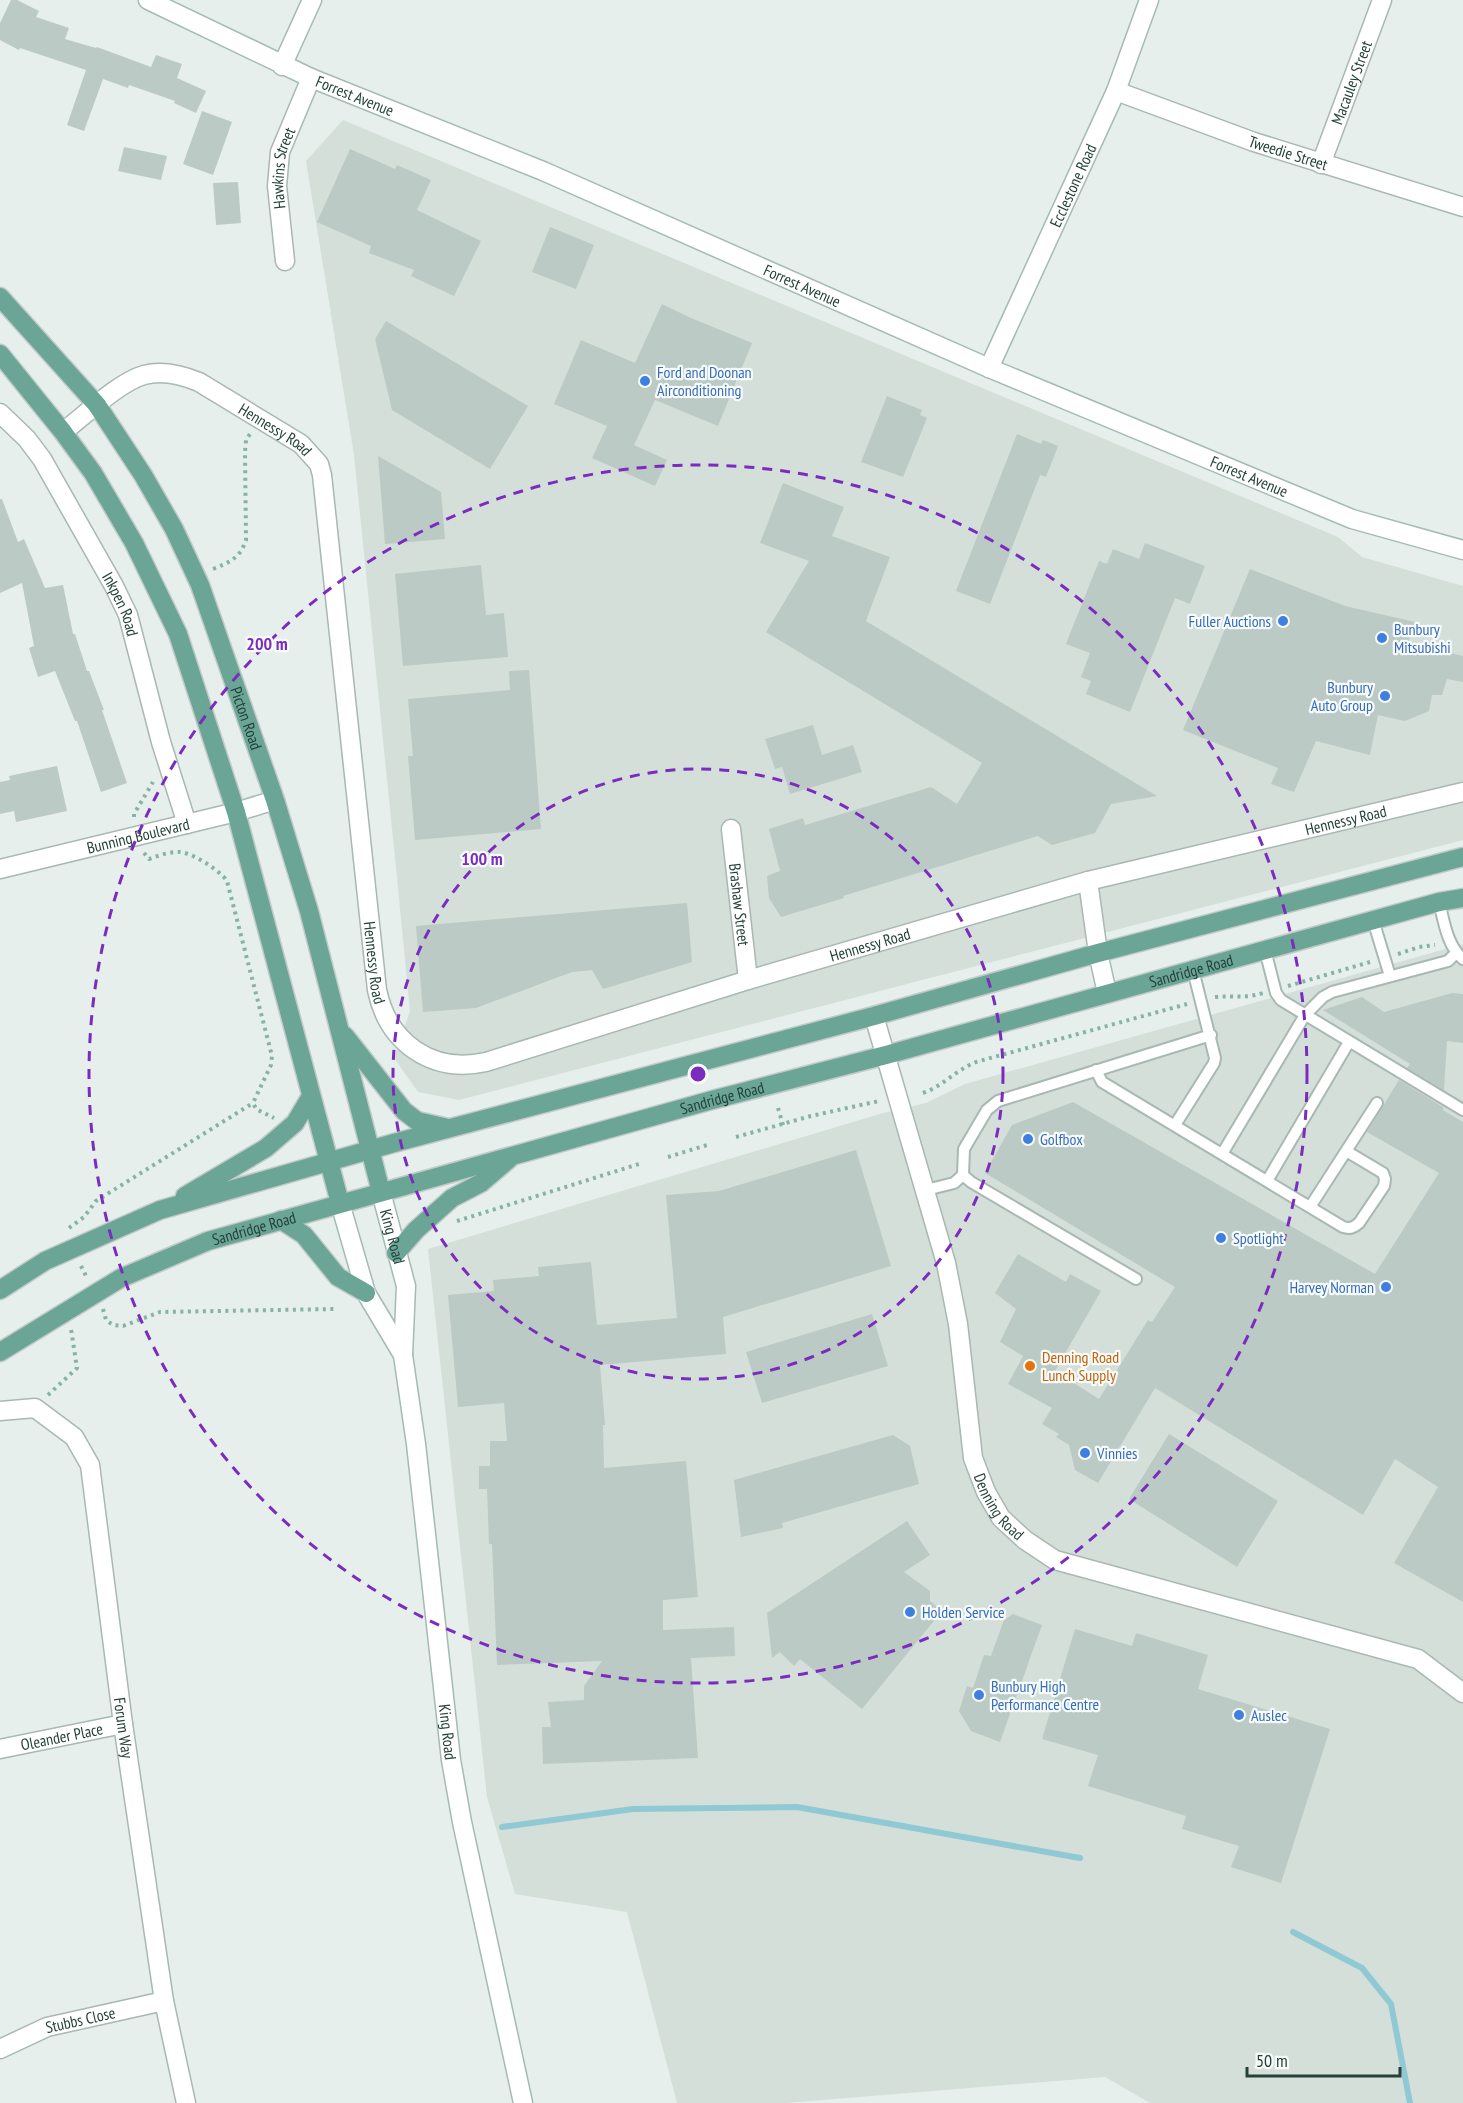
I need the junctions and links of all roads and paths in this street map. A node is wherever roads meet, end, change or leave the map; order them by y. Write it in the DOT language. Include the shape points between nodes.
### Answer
graph roads {
  1 [pos="148,0"];
  2 [pos="312,0"];
  3 [pos="1149,0"];
  4 [pos="1382,0"];
  5 [pos="282,66"];
  6 [pos="310,78"];
  7 [pos="1116,91"];
  8 [pos="1321,164"];
  9 [pos="1463,207"];
  10 [pos="285,261"];
  11 [pos="0,297"];
  12 [pos="0,354"];
  13 [pos="988,368"];
  14 [pos="97,405"];
  15 [pos="0,412"];
  16 [pos="252,430"];
  17 [pos="63,432"];
  18 [pos="1463,550"];
  19 [pos="211,570"];
  20 [pos="153,775"];
  21 [pos="1463,792"];
  22 [pos="275,800"];
  23 [pos="236,812"];
  24 [pos="135,821"];
  25 [pos="187,824"];
  26 [pos="731,829"];
  27 [pos="143,849"];
  28 [pos="1463,857"];
  29 [pos="0,869"];
  30 [pos="1088,881"];
  31 [pos="1463,898"];
  32 [pos="1439,902"];
  33 [pos="1373,920"];
  34 [pos="1438,944"];
  35 [pos="1265,950"];
  36 [pos="1098,953"];
  37 [pos="1398,954"];
  38 [pos="1460,956"];
  39 [pos="1373,961"];
  40 [pos="1193,970"];
  41 [pos="1390,976"];
  42 [pos="748,980"];
  43 [pos="1287,986"];
  44 [pos="1107,993"];
  45 [pos="1263,993"];
  46 [pos="1215,997"];
  47 [pos="1187,1004"];
  48 [pos="1305,1015"];
  49 [pos="874,1016"];
  50 [pos="340,1030"];
  51 [pos="1210,1035"];
  52 [pos="1349,1042"];
  53 [pos="886,1055"];
  54 [pos="1096,1070"];
  55 [pos="923,1093"];
  56 [pos="311,1096"];
  57 [pos="879,1101"];
  58 [pos="253,1103"];
  59 [pos="1377,1103"];
  60 [pos="778,1108"];
  61 [pos="1463,1110"];
  62 [pos="280,1121"];
  63 [pos="783,1125"];
  64 [pos="1175,1125"];
  65 [pos="450,1128"];
  66 [pos="736,1137"];
  67 [pos="707,1145"];
  68 [pos="370,1149"];
  69 [pos="1347,1151"];
  70 [pos="1222,1154"];
  71 [pos="513,1156"];
  72 [pos="668,1157"];
  73 [pos="328,1161"];
  74 [pos="639,1164"];
  75 [pos="963,1175"];
  76 [pos="1267,1181"];
  77 [pos="926,1190"];
  78 [pos="381,1192"];
  79 [pos="339,1203"];
  80 [pos="1310,1207"];
  81 [pos="160,1210"];
  82 [pos="282,1220"];
  83 [pos="452,1222"];
  84 [pos="64,1231"];
  85 [pos="396,1253"];
  86 [pos="81,1266"];
  87 [pos="87,1279"];
  88 [pos="1136,1280"];
  89 [pos="0,1290"];
  90 [pos="366,1293"];
  91 [pos="335,1309"];
  92 [pos="95,1315"];
  93 [pos="79,1324"];
  94 [pos="0,1352"];
  95 [pos="403,1355"];
  96 [pos="35,1408"];
  97 [pos="0,1411"];
  98 [pos="1463,1693"];
  99 [pos="123,1724"];
  100 [pos="0,1749"];
  101 [pos="164,2001"];
  102 [pos="0,2049"];
  103 [pos="186,2103"];
  104 [pos="523,2103"];
  1 -- 5 [label="street, Forrest Avenue"];
  2 -- 5 [label="street"];
  3 -- 7 [label="street, Ecclestone Road"];
  4 -- 8 [label="street, Macauley Street"];
  5 -- 6 [label="street, Forrest Avenue"];
  6 -- 10 [label="street, Hawkins Street" via="280,152 277,186"];
  6 -- 13 [label="street, Forrest Avenue" via="543,171"];
  7 -- 8 [label="street, Tweedie Street"];
  7 -- 13 [label="street, Ecclestone Road"];
  8 -- 9 [label="street, Tweedie Street"];
  11 -- 14 [label="main road, Picton Road"];
  12 -- 17 [label="main road"];
  13 -- 18 [label="street, Forrest Avenue" via="1352,519"];
  14 -- 17 [label="street, Hennessy Road"];
  14 -- 22 [label="main road, Picton Road" via="144,475 200,585"];
  14 -- 42 [label="street, Hennessy Road" via="144,375 183,376 301,444 319,464 377,990 385,1015 402,1040 446,1064 474,1064"];
  15 -- 25 [label="street, Inkpen Road" via="42,459 114,586 130,624"];
  16 -- 19 [label="path" via="244,452 246,540 235,560"];
  17 -- 23 [label="main road" via="93,473 159,592 178,634"];
  20 -- 24 [label="path" via="152,784 134,814"];
  21 -- 30 [label="street, Hennessy Road"];
  22 -- 23 [label="street, Bunning Boulevard"];
  22 -- 50 [label="main road, Picton Road"];
  23 -- 25 [label="street, Bunning Boulevard"];
  23 -- 56 [label="main road"];
  25 -- 29 [label="street, Bunning Boulevard"];
  26 -- 42 [label="street, Brashaw Street"];
  27 -- 58 [label="path" via="149,859 186,852 223,874 227,881 272,1056"];
  28 -- 36 [label="main road"];
  30 -- 36 [label="street"];
  30 -- 42 [label="street, Hennessy Road"];
  31 -- 32 [label="main road, Sandridge Road"];
  32 -- 33 [label="main road, Sandridge Road"];
  32 -- 38 [label="lane" via="1451,944"];
  33 -- 35 [label="main road, Sandridge Road"];
  33 -- 41 [label="lane"];
  34 -- 37 [label="path"];
  35 -- 40 [label="main road, Sandridge Road"];
  35 -- 48 [label="lane" via="1278,997"];
  36 -- 44 [label="street"];
  36 -- 49 [label="main road"];
  38 -- 41 [label="lane"];
  39 -- 43 [label="path"];
  40 -- 44 [label="main road, Sandridge Road"];
  40 -- 51 [label="lane"];
  41 -- 48 [label="lane" via="1326,994"];
  44 -- 53 [label="main road, Sandridge Road"];
  45 -- 46 [label="path" via="1242,998"];
  47 -- 55 [label="path" via="976,1062"];
  48 -- 52 [label="lane"];
  48 -- 70 [label="lane"];
  49 -- 53 [label="street, Denning Road"];
  49 -- 65 [label="main road"];
  50 -- 65 [label="main road" via="404,1111 417,1120"];
  50 -- 68 [label="main road, Picton Road"];
  51 -- 54 [label="lane"];
  51 -- 64 [label="lane" via="1214,1063"];
  52 -- 61 [label="lane"];
  52 -- 76 [label="lane"];
  53 -- 71 [label="main road, Sandridge Road"];
  53 -- 77 [label="street, Denning Road"];
  54 -- 64 [label="lane" via="1101,1080"];
  54 -- 75 [label="lane" via="993,1103 964,1149"];
  56 -- 73 [label="main road"];
  56 -- 81 [label="main road" via="295,1123 266,1148"];
  57 -- 63 [label="path"];
  58 -- 62 [label="path" via="256,1109"];
  58 -- 84 [label="path" via="96,1201 84,1218"];
  59 -- 69 [label="lane"];
  60 -- 63 [label="path"];
  63 -- 66 [label="path"];
  64 -- 70 [label="lane"];
  65 -- 68 [label="main road"];
  67 -- 72 [label="path"];
  68 -- 73 [label="main road"];
  68 -- 78 [label="main road, Picton Road"];
  69 -- 80 [label="lane"];
  69 -- 80 [label="lane" via="1383,1173 1384,1185 1378,1195 1353,1227 1343,1227"];
  70 -- 76 [label="lane"];
  71 -- 78 [label="main road, Sandridge Road"];
  71 -- 85 [label="main road" via="481,1183 452,1198"];
  73 -- 79 [label="main road"];
  73 -- 81 [label="main road"];
  74 -- 83 [label="path"];
  75 -- 77 [label="lane" via="954,1183"];
  75 -- 88 [label="lane"];
  76 -- 80 [label="lane"];
  77 -- 98 [label="street, Denning Road" via="958,1324 973,1458 1001,1518 1055,1560 1418,1659"];
  78 -- 79 [label="main road, Sandridge Road"];
  78 -- 85 [label="street, King Road"];
  79 -- 82 [label="main road, Sandridge Road"];
  79 -- 90 [label="street, King Road"];
  81 -- 89 [label="main road" via="45,1261"];
  82 -- 90 [label="main road" via="304,1235 338,1277"];
  82 -- 94 [label="main road, Sandridge Road" via="208,1241 121,1278"];
  85 -- 95 [label="street, King Road" via="406,1286"];
  86 -- 87 [label="path"];
  90 -- 95 [label="street, King Road"];
  91 -- 92 [label="path" via="160,1312 123,1326 106,1320 103,1308"];
  93 -- 96 [label="path" via="71,1329 77,1368"];
  95 -- 104 [label="street, King Road" via="451,1760"];
  96 -- 97 [label="street"];
  96 -- 99 [label="street, Forum Way" via="75,1437 90,1465"];
  99 -- 100 [label="street, Oleander Place"];
  99 -- 101 [label="street, Forum Way"];
  101 -- 102 [label="street, Stubbs Close" via="47,2027"];
  101 -- 103 [label="street, Forum Way"];
}
